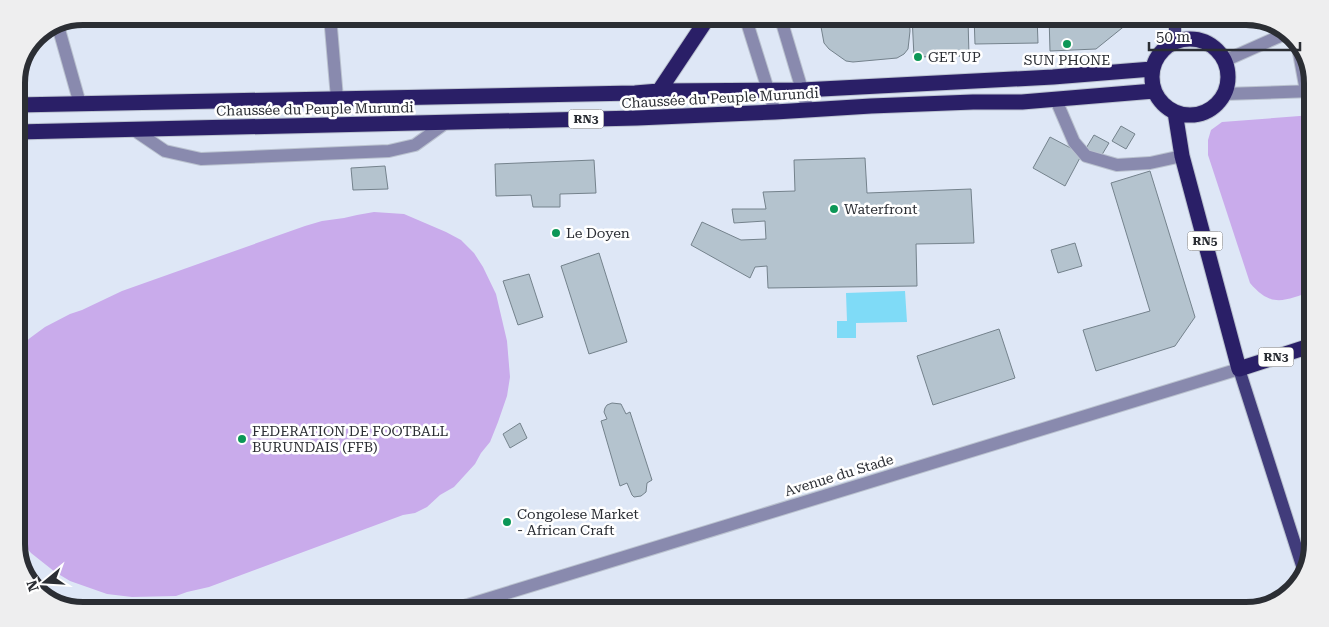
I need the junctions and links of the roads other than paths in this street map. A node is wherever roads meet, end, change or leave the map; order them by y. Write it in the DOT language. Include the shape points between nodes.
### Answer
graph roads {
  1 [pos="331,25"];
  2 [pos="703,25"];
  3 [pos="748,25"];
  4 [pos="783,25"];
  5 [pos="1175,25"];
  6 [pos="59,30"];
  7 [pos="1280,36"];
  8 [pos="1175,42"];
  9 [pos="1224,60"];
  10 [pos="1152,69"];
  11 [pos="769,90"];
  12 [pos="802,90"];
  13 [pos="659,91"];
  14 [pos="1154,91"];
  15 [pos="1304,91"];
  16 [pos="1224,94"];
  17 [pos="337,98"];
  18 [pos="1056,100"];
  19 [pos="25,104"];
  20 [pos="80,104"];
  21 [pos="808,110"];
  22 [pos="775,112"];
  23 [pos="1175,112"];
  24 [pos="447,122"];
  25 [pos="134,130"];
  26 [pos="25,132"];
  27 [pos="1182,156"];
  28 [pos="1304,348"];
  29 [pos="1239,369"];
  30 [pos="1301,563"];
  31 [pos="477,602"];
  1 -- 17 [label="street"];
  2 -- 13 [label="highway"];
  3 -- 11 [label="street"];
  4 -- 12 [label="street"];
  5 -- 8 [label="main road"];
  6 -- 20 [label="street"];
  7 -- 9 [label="street"];
  8 -- 9 [label="highway" via="1190,39 1205,42"];
  8 -- 10 [label="highway" via="1164,48"];
  9 -- 16 [label="highway" via="1228,78"];
  10 -- 12 [label="highway, Chaussée du Peuple Murundi / RN3"];
  10 -- 14 [label="highway"];
  11 -- 12 [label="highway, Chaussée du Peuple Murundi / RN3"];
  11 -- 13 [label="highway, Chaussée du Peuple Murundi / RN3"];
  11 -- 22 [label="street"];
  12 -- 21 [label="street"];
  13 -- 17 [label="highway, Chaussée du Peuple Murundi / RN3"];
  14 -- 18 [label="highway, Chaussée du Peuple Murundi / RN3"];
  14 -- 23 [label="highway" via="1162,104"];
  15 -- 16 [label="street"];
  16 -- 23 [label="highway" via="1203,113 1186,115"];
  17 -- 20 [label="highway, Chaussée du Peuple Murundi / RN3"];
  18 -- 21 [label="highway, Chaussée du Peuple Murundi / RN3"];
  18 -- 27 [label="street" via="1074,142 1086,156 1117,165 1150,163"];
  19 -- 20 [label="highway, Chaussée du Peuple Murundi / RN3"];
  21 -- 22 [label="highway, Chaussée du Peuple Murundi / RN3"];
  22 -- 24 [label="highway, Chaussée du Peuple Murundi / RN3"];
  23 -- 27 [label="highway, RN5"];
  24 -- 25 [label="highway, Chaussée du Peuple Murundi / RN3"];
  24 -- 25 [label="street" via="414,145 389,151 201,159 165,152"];
  25 -- 26 [label="highway, Chaussée du Peuple Murundi / RN3"];
  27 -- 29 [label="highway, RN5"];
  28 -- 29 [label="highway, RN3"];
  29 -- 30 [label="main road, RN5"];
  29 -- 31 [label="street, Avenue du Stade"];
}
